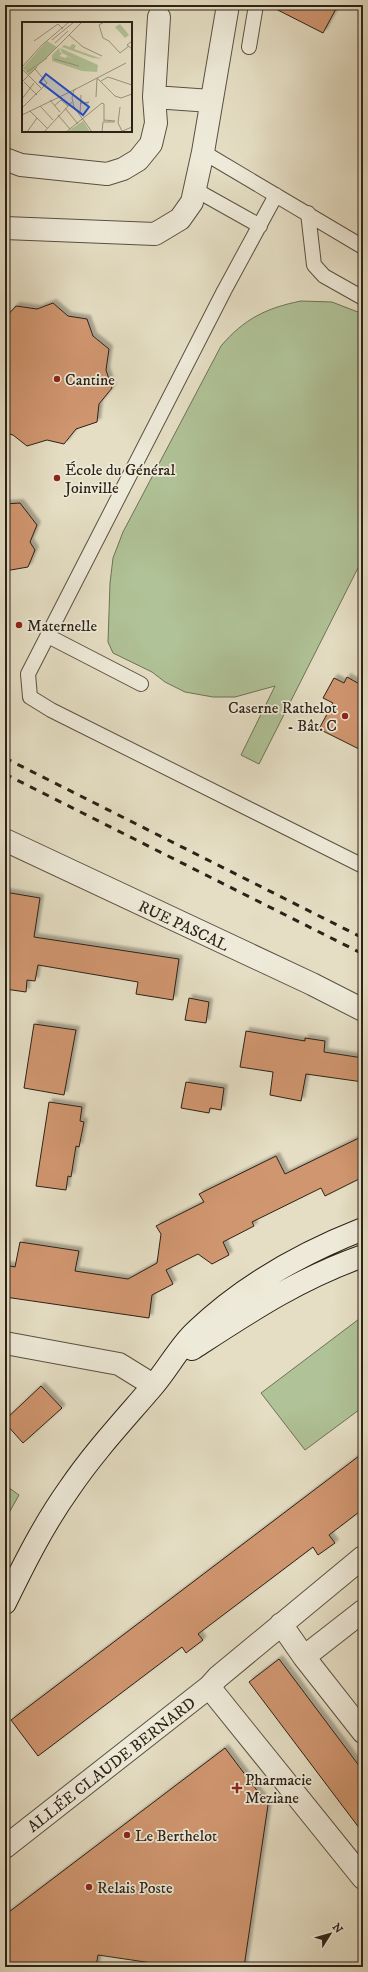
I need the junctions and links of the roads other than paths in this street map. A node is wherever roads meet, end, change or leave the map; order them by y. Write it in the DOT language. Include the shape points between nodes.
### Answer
graph roads {
  1 [pos="228,5"];
  2 [pos="256,5"];
  3 [pos="159,17"];
  4 [pos="249,47"];
  5 [pos="154,97"];
  6 [pos="211,101"];
  7 [pos="203,152"];
  8 [pos="5,159"];
  9 [pos="194,189"];
  10 [pos="276,194"];
  11 [pos="308,213"];
  12 [pos="260,226"];
  13 [pos="5,228"];
  14 [pos="363,247"];
  15 [pos="363,298"];
  16 [pos="48,636"];
  17 [pos="141,684"];
  18 [pos="5,840"];
  19 [pos="363,866"];
  20 [pos="363,1010"];
  21 [pos="363,1229"];
  22 [pos="363,1256"];
  23 [pos="5,1343"];
  24 [pos="173,1361"];
  25 [pos="153,1386"];
  26 [pos="363,1557"];
  27 [pos="5,1603"];
  28 [pos="363,1611"];
  29 [pos="281,1624"];
  30 [pos="304,1657"];
  31 [pos="209,1687"];
  32 [pos="363,1732"];
  33 [pos="7,1843"];
  34 [pos="363,1878"];
  1 -- 6 [label="street"];
  2 -- 4 [label="lane"];
  3 -- 5 [label="street"];
  5 -- 6 [label="street"];
  5 -- 8 [label="street" via="156,123 152,144 138,160 124,170 107,174 21,165"];
  6 -- 7 [label="street"];
  7 -- 9 [label="street"];
  7 -- 10 [label="lane"];
  9 -- 12 [label="lane"];
  9 -- 13 [label="street" via="192,202 180,219 155,234"];
  10 -- 11 [label="lane"];
  10 -- 12 [label="lane"];
  11 -- 14 [label="lane"];
  11 -- 15 [label="lane" via="314,266 324,276"];
  12 -- 16 [label="lane" via="224,291"];
  16 -- 17 [label="lane"];
  16 -- 19 [label="lane" via="28,674 30,697 58,714"];
  18 -- 20 [label="street, RUE PASCAL"];
  21 -- 24 [label="street" via="310,1252 254,1284 194,1332"];
  22 -- 24 [label="street" via="328,1268 284,1290"];
  23 -- 25 [label="street" via="120,1364"];
  24 -- 25 [label="street"];
  25 -- 27 [label="street" via="114,1430 68,1489"];
  26 -- 29 [label="street, ALLÉE CLAUDE BERNARD"];
  28 -- 30 [label="street"];
  29 -- 30 [label="street"];
  29 -- 31 [label="street, ALLÉE CLAUDE BERNARD"];
  30 -- 32 [label="street"];
  31 -- 33 [label="street, ALLÉE CLAUDE BERNARD"];
  31 -- 34 [label="street, ALLÉE CLAUDE BERNARD"];
}
